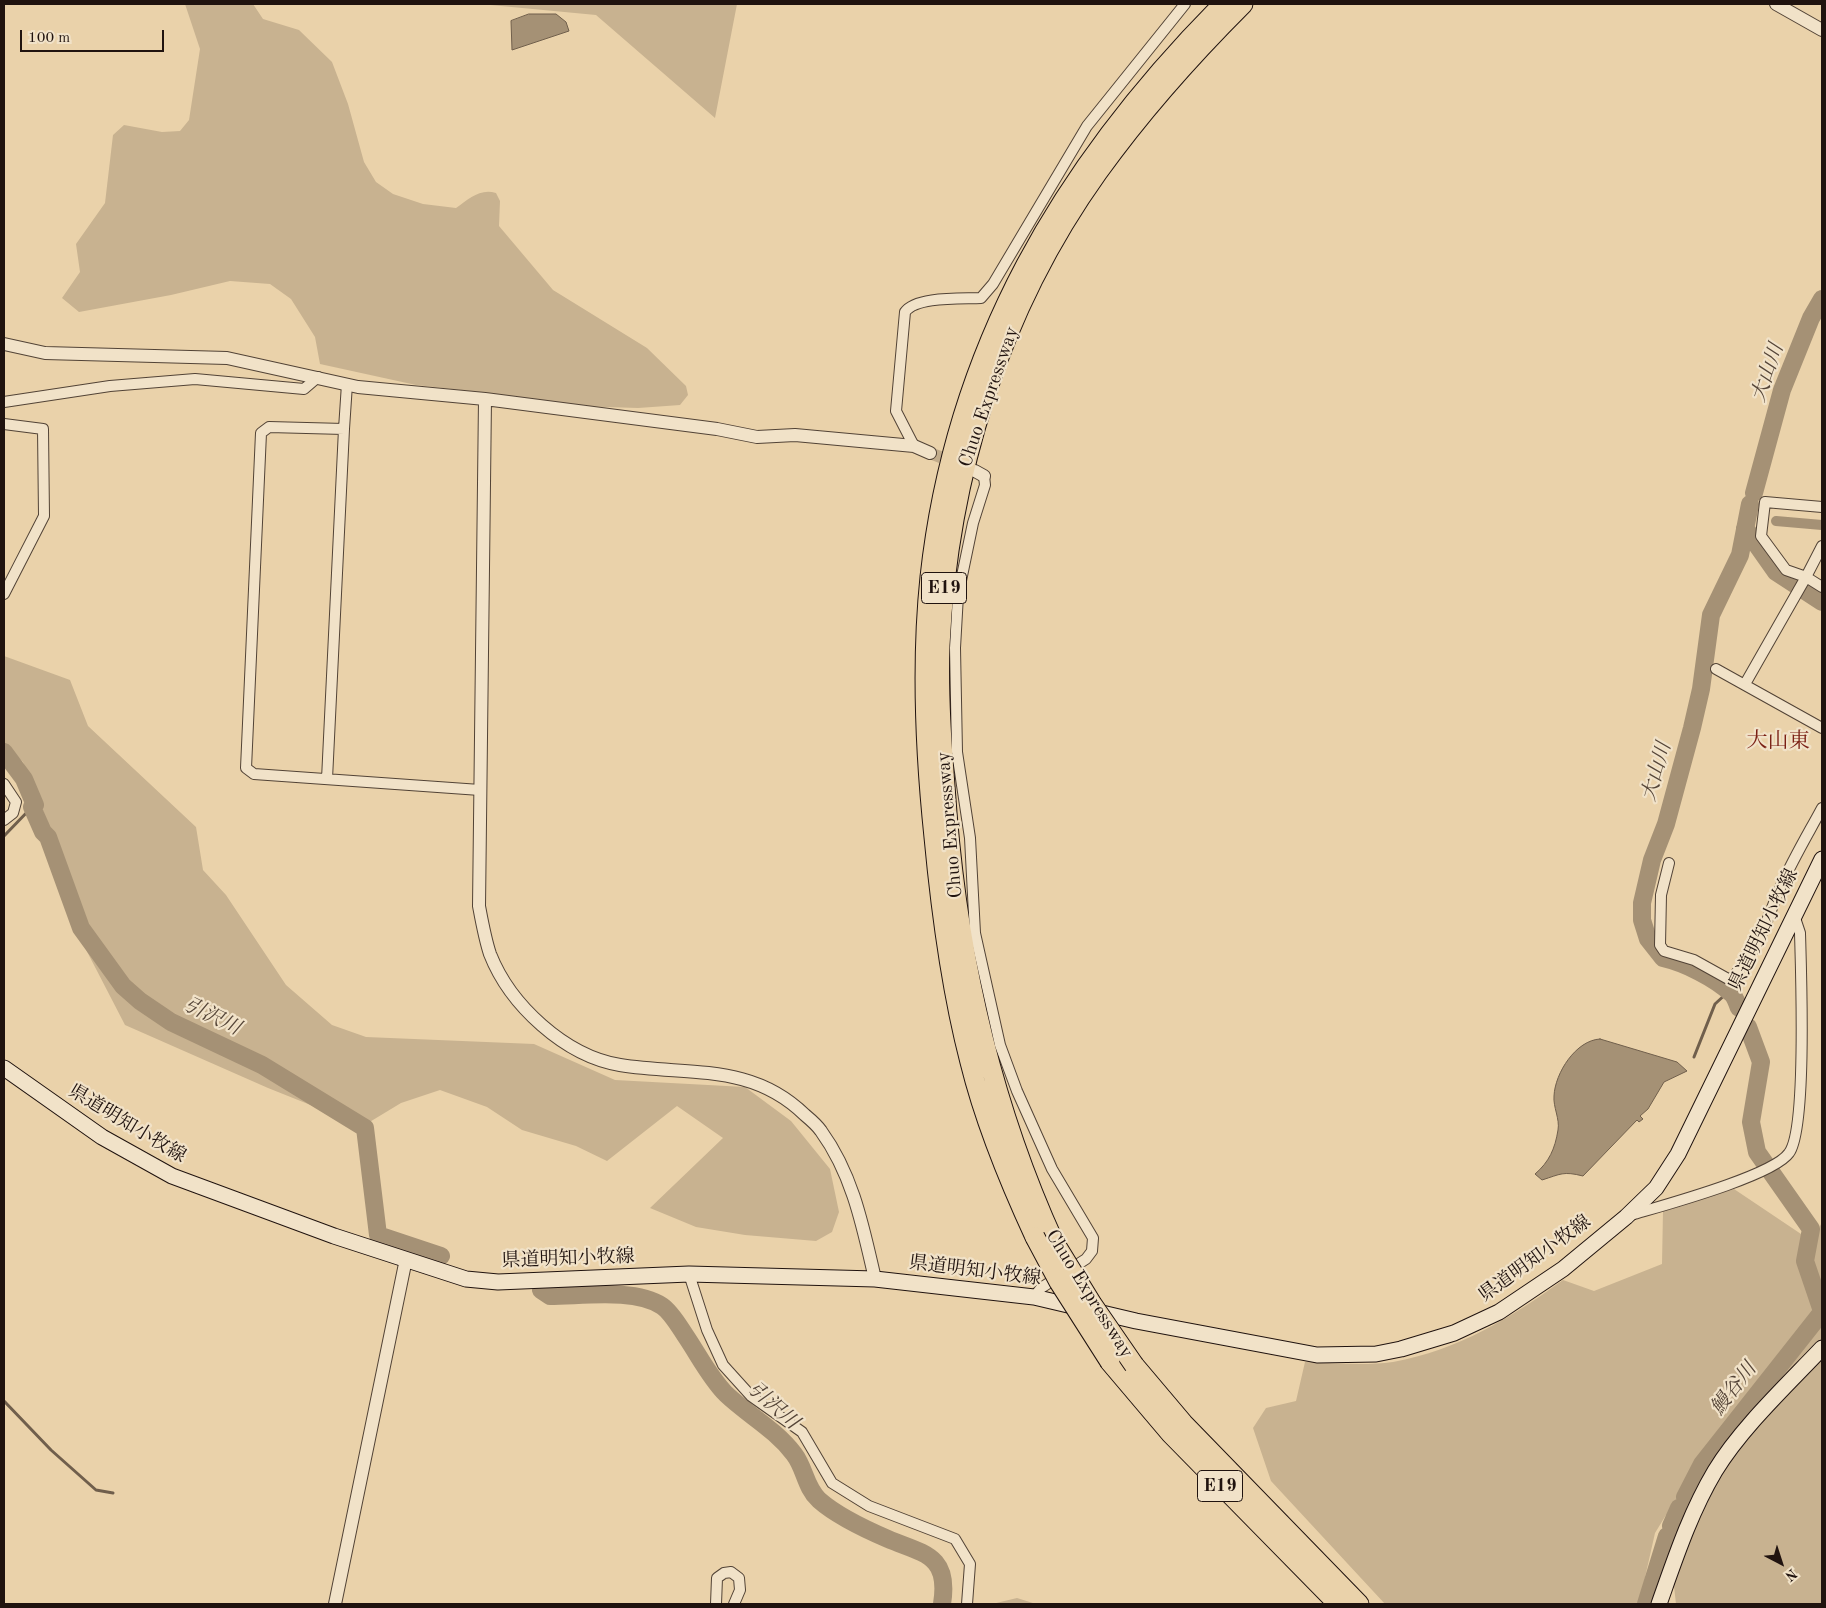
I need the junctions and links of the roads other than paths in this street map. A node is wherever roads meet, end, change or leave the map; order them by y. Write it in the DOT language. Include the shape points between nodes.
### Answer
graph roads {
  1 [pos="1185,4"];
  2 [pos="1222,4"];
  3 [pos="1243,4"];
  4 [pos="1776,4"];
  5 [pos="1822,30"];
  6 [pos="4,344"];
  7 [pos="318,377"];
  8 [pos="347,384"];
  9 [pos="485,399"];
  10 [pos="4,402"];
  11 [pos="4,424"];
  12 [pos="344,430"];
  13 [pos="914,446"];
  14 [pos="930,453"];
  15 [pos="979,474"];
  16 [pos="1822,507"];
  17 [pos="1822,546"];
  18 [pos="1804,579"];
  19 [pos="1822,587"];
  20 [pos="4,594"];
  21 [pos="1716,669"];
  22 [pos="1745,684"];
  23 [pos="1822,728"];
  24 [pos="327,779"];
  25 [pos="4,784"];
  26 [pos="480,790"];
  27 [pos="1822,808"];
  28 [pos="4,820"];
  29 [pos="1822,859"];
  30 [pos="1669,863"];
  31 [pos="1794,915"];
  32 [pos="4,1068"];
  33 [pos="1626,1217"];
  34 [pos="406,1259"];
  35 [pos="689,1274"];
  36 [pos="875,1279"];
  37 [pos="1034,1297"];
  38 [pos="1822,1348"];
  39 [pos="335,1604"];
  40 [pos="716,1604"];
  41 [pos="734,1604"];
  42 [pos="967,1604"];
  43 [pos="1338,1604"];
  44 [pos="1359,1604"];
  45 [pos="1659,1604"];
  1 -- 13 [label="street" via="1088,126 993,284 981,298 924,301 905,312 896,411"];
  2 -- 43 [label="highway, Chuo Expressway / E19, bridge" via="1131,105 1086,164 1025,264 978,369 958,431 936,532 926,646 930,798 944,922 970,1063 993,1137 1035,1237 1059,1282 1110,1362 1171,1434"];
  3 -- 44 [label="highway, Chuo Expressway / E19, bridge" via="1143,114 1098,173 1037,272 992,374 972,434 944,581 940,648 944,781 958,913 987,1059 1026,1179 1054,1242 1134,1365 1183,1423"];
  4 -- 5 [label="street"];
  6 -- 7 [label="street" via="45,353 227,358"];
  7 -- 8 [label="street"];
  7 -- 10 [label="street" via="304,389 195,380 110,386"];
  8 -- 9 [label="street"];
  8 -- 12 [label="street"];
  9 -- 13 [label="street" via="757,437 796,435"];
  9 -- 26 [label="street"];
  11 -- 20 [label="street" via="43,429 44,516"];
  12 -- 24 [label="street"];
  12 -- 24 [label="street" via="269,427 261,433 246,768 254,774"];
  13 -- 14 [label="street"];
  15 -- 37 [label="street" via="984,485 958,595 955,648 957,752 970,838 975,933 1000,1045 1017,1091 1052,1169 1093,1238 1092,1251 1086,1260 1041,1288"];
  16 -- 18 [label="street" via="1765,502 1762,536 1786,570"];
  17 -- 18 [label="street"];
  18 -- 19 [label="street"];
  18 -- 22 [label="street"];
  21 -- 22 [label="street"];
  22 -- 23 [label="street"];
  24 -- 26 [label="street"];
  25 -- 28 [label="street" via="16,802 14,813"];
  26 -- 36 [label="street" via="479,906 490,954 509,991 541,1025 576,1049 619,1064 732,1075 769,1089 796,1106 821,1129 854,1193"];
  27 -- 30 [label="street" via="1798,850 1748,962 1730,980 1694,960 1664,951 1660,946 1661,895"];
  29 -- 31 [label="main road, 県道明知小牧線"];
  31 -- 33 [label="main road, 県道明知小牧線" via="1678,1154 1656,1188"];
  31 -- 33 [label="street" via="1800,933 1801,1000 1797,1122 1790,1153 1776,1164 1706,1193"];
  32 -- 34 [label="main road, 県道明知小牧線" via="102,1136 172,1176"];
  33 -- 37 [label="main road, 県道明知小牧線" via="1563,1268 1499,1312 1454,1333 1376,1354 1317,1355 1136,1321"];
  34 -- 35 [label="main road, 県道明知小牧線" via="466,1279 498,1282"];
  34 -- 39 [label="street"];
  35 -- 36 [label="main road, 県道明知小牧線"];
  35 -- 42 [label="street" via="707,1330 723,1365 751,1396 802,1432 832,1483 869,1506 956,1539 970,1564"];
  36 -- 37 [label="main road, 県道明知小牧線"];
  38 -- 45 [label="main road" via="1761,1412 1715,1470 1682,1536"];
  40 -- 41 [label="street" via="717,1578 731,1572 739,1578 740,1590"];
}
